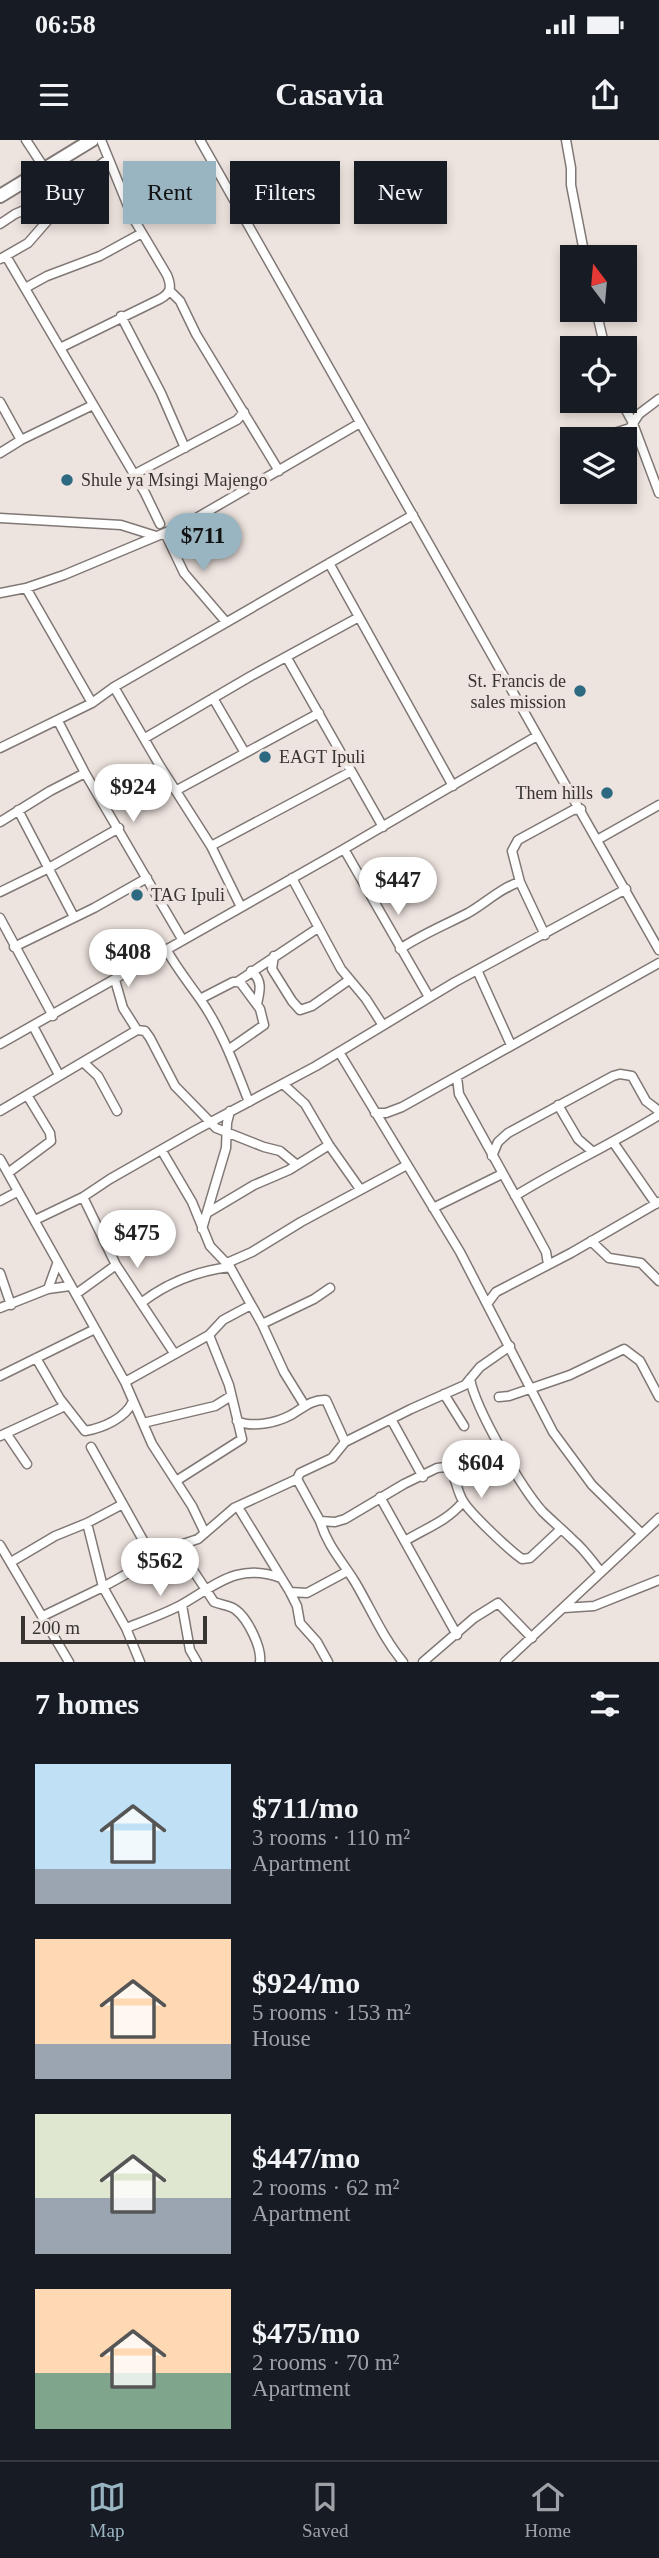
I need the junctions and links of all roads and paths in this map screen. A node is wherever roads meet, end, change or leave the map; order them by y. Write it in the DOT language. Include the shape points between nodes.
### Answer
graph roads {
  1 [pos="26,140"];
  2 [pos="92,140"];
  3 [pos="101,140"];
  4 [pos="200,140"];
  5 [pos="566,140"];
  6 [pos="108,159"];
  7 [pos="40,161"];
  8 [pos="58,161"];
  9 [pos="105,161"];
  10 [pos="21,184"];
  11 [pos="0,197"];
  12 [pos="21,212"];
  13 [pos="0,224"];
  14 [pos="45,224"];
  15 [pos="142,233"];
  16 [pos="583,245"];
  17 [pos="3,258"];
  18 [pos="27,287"];
  19 [pos="170,291"];
  20 [pos="121,316"];
  21 [pos="60,348"];
  22 [pos="659,399"];
  23 [pos="0,402"];
  24 [pos="93,405"];
  25 [pos="637,410"];
  26 [pos="243,412"];
  27 [pos="641,412"];
  28 [pos="627,413"];
  29 [pos="237,421"];
  30 [pos="250,422"];
  31 [pos="360,423"];
  32 [pos="633,425"];
  33 [pos="630,427"];
  34 [pos="21,440"];
  35 [pos="184,448"];
  36 [pos="0,453"];
  37 [pos="279,471"];
  38 [pos="133,475"];
  39 [pos="659,493"];
  40 [pos="413,515"];
  41 [pos="0,518"];
  42 [pos="160,531"];
  43 [pos="329,563"];
  44 [pos="26,588"];
  45 [pos="0,593"];
  46 [pos="359,617"];
  47 [pos="226,622"];
  48 [pos="287,658"];
  49 [pos="114,687"];
  50 [pos="213,698"];
  51 [pos="92,703"];
  52 [pos="319,713"];
  53 [pos="58,721"];
  54 [pos="537,736"];
  55 [pos="145,737"];
  56 [pos="0,748"];
  57 [pos="245,754"];
  58 [pos="160,766"];
  59 [pos="350,772"];
  60 [pos="85,773"];
  61 [pos="453,786"];
  62 [pos="177,790"];
  63 [pos="104,803"];
  64 [pos="659,805"];
  65 [pos="581,809"];
  66 [pos="18,810"];
  67 [pos="0,822"];
  68 [pos="383,827"];
  69 [pos="119,828"];
  70 [pos="597,840"];
  71 [pos="211,846"];
  72 [pos="344,849"];
  73 [pos="47,869"];
  74 [pos="147,878"];
  75 [pos="292,878"];
  76 [pos="520,882"];
  77 [pos="626,888"];
  78 [pos="0,892"];
  79 [pos="241,907"];
  80 [pos="74,917"];
  81 [pos="1,925"];
  82 [pos="318,928"];
  83 [pos="545,935"];
  84 [pos="182,939"];
  85 [pos="14,947"];
  86 [pos="166,949"];
  87 [pos="400,949"];
  88 [pos="659,950"];
  89 [pos="274,956"];
  90 [pos="659,963"];
  91 [pos="477,970"];
  92 [pos="251,971"];
  93 [pos="115,980"];
  94 [pos="349,980"];
  95 [pos="237,982"];
  96 [pos="429,997"];
  97 [pos="200,999"];
  98 [pos="257,1004"];
  99 [pos="53,1016"];
  100 [pos="382,1024"];
  101 [pos="33,1026"];
  102 [pos="137,1030"];
  103 [pos="1,1041"];
  104 [pos="511,1045"];
  105 [pos="228,1050"];
  106 [pos="339,1052"];
  107 [pos="83,1062"];
  108 [pos="59,1075"];
  109 [pos="457,1077"];
  110 [pos="283,1084"];
  111 [pos="443,1084"];
  112 [pos="457,1091"];
  113 [pos="27,1095"];
  114 [pos="248,1102"];
  115 [pos="558,1105"];
  116 [pos="0,1111"];
  117 [pos="117,1111"];
  118 [pos="230,1111"];
  119 [pos="375,1113"];
  120 [pos="659,1113"];
  121 [pos="211,1121"];
  122 [pos="226,1132"];
  123 [pos="481,1138"];
  124 [pos="500,1139"];
  125 [pos="613,1142"];
  126 [pos="329,1145"];
  127 [pos="162,1151"];
  128 [pos="593,1152"];
  129 [pos="492,1156"];
  130 [pos="0,1159"];
  131 [pos="296,1165"];
  132 [pos="407,1165"];
  133 [pos="8,1173"];
  134 [pos="502,1174"];
  135 [pos="360,1189"];
  136 [pos="17,1192"];
  137 [pos="515,1196"];
  138 [pos="83,1197"];
  139 [pos="0,1201"];
  140 [pos="658,1203"];
  141 [pos="433,1208"];
  142 [pos="207,1213"];
  143 [pos="35,1220"];
  144 [pos="202,1229"];
  145 [pos="591,1241"];
  146 [pos="57,1264"];
  147 [pos="116,1265"];
  148 [pos="228,1265"];
  149 [pos="548,1265"];
  150 [pos="0,1273"];
  151 [pos="659,1281"];
  152 [pos="70,1286"];
  153 [pos="330,1288"];
  154 [pos="48,1289"];
  155 [pos="76,1294"];
  156 [pos="141,1303"];
  157 [pos="487,1304"];
  158 [pos="11,1305"];
  159 [pos="251,1305"];
  160 [pos="0,1308"];
  161 [pos="262,1324"];
  162 [pos="95,1329"];
  163 [pos="209,1335"];
  164 [pos="510,1346"];
  165 [pos="174,1353"];
  166 [pos="36,1358"];
  167 [pos="0,1376"];
  168 [pos="470,1379"];
  169 [pos="125,1382"];
  170 [pos="530,1387"];
  171 [pos="444,1394"];
  172 [pos="231,1396"];
  173 [pos="499,1397"];
  174 [pos="659,1397"];
  175 [pos="133,1401"];
  176 [pos="65,1406"];
  177 [pos="305,1406"];
  178 [pos="391,1419"];
  179 [pos="237,1421"];
  180 [pos="143,1423"];
  181 [pos="464,1426"];
  182 [pos="3,1434"];
  183 [pos="345,1442"];
  184 [pos="91,1447"];
  185 [pos="27,1464"];
  186 [pos="423,1477"];
  187 [pos="297,1479"];
  188 [pos="176,1481"];
  189 [pos="380,1497"];
  190 [pos="463,1502"];
  191 [pos="123,1504"];
  192 [pos="238,1507"];
  193 [pos="659,1518"];
  194 [pos="320,1521"];
  195 [pos="87,1523"];
  196 [pos="561,1529"];
  197 [pos="205,1533"];
  198 [pos="642,1534"];
  199 [pos="405,1541"];
  200 [pos="0,1545"];
  201 [pos="177,1546"];
  202 [pos="153,1558"];
  203 [pos="11,1562"];
  204 [pos="346,1572"];
  205 [pos="601,1572"];
  206 [pos="281,1578"];
  207 [pos="659,1580"];
  208 [pos="103,1587"];
  209 [pos="206,1588"];
  210 [pos="290,1592"];
  211 [pos="182,1605"];
  212 [pos="564,1608"];
  213 [pos="43,1616"];
  214 [pos="126,1628"];
  215 [pos="457,1635"];
  216 [pos="532,1638"];
  217 [pos="67,1661"];
  218 [pos="140,1662"];
  219 [pos="197,1662"];
  220 [pos="260,1662"];
  221 [pos="328,1662"];
  222 [pos="403,1662"];
  223 [pos="423,1662"];
  224 [pos="505,1662"];
  1 -- 7 [label="street"];
  2 -- 8 [label="highway"];
  3 -- 6 [label="street"];
  4 -- 31 [label="street"];
  5 -- 16 [label="street"];
  6 -- 9 [label="street"];
  6 -- 15 [label="street"];
  10 -- 11 [label="highway"];
  12 -- 13 [label="street"];
  14 -- 17 [label="street" via="29,243"];
  15 -- 18 [label="street"];
  15 -- 19 [label="street" via="167,275"];
  17 -- 18 [label="street"];
  18 -- 21 [label="street"];
  19 -- 20 [label="street"];
  19 -- 26 [label="street"];
  20 -- 21 [label="street"];
  20 -- 35 [label="street"];
  21 -- 24 [label="street"];
  22 -- 27 [label="street"];
  23 -- 34 [label="street"];
  24 -- 34 [label="street"];
  24 -- 38 [label="street"];
  25 -- 27 [label="street"];
  26 -- 29 [label="street"];
  26 -- 30 [label="street"];
  27 -- 32 [label="street"];
  28 -- 32 [label="street"];
  29 -- 30 [label="street"];
  29 -- 35 [label="street"];
  30 -- 37 [label="street"];
  31 -- 37 [label="street"];
  31 -- 40 [label="street"];
  32 -- 33 [label="street"];
  32 -- 39 [label="street"];
  34 -- 36 [label="street"];
  35 -- 38 [label="street"];
  37 -- 42 [label="street" via="186,524"];
  38 -- 42 [label="street"];
  40 -- 43 [label="street"];
  40 -- 54 [label="street"];
  41 -- 42 [label="street"];
  42 -- 44 [label="street"];
  42 -- 47 [label="street" via="184,573"];
  43 -- 46 [label="street"];
  43 -- 47 [label="street"];
  44 -- 45 [label="street"];
  44 -- 51 [label="street"];
  46 -- 48 [label="street"];
  46 -- 61 [label="street"];
  47 -- 49 [label="street"];
  48 -- 50 [label="street"];
  48 -- 52 [label="street"];
  49 -- 51 [label="street"];
  49 -- 55 [label="street"];
  50 -- 55 [label="street"];
  50 -- 57 [label="street"];
  51 -- 53 [label="street"];
  52 -- 57 [label="street"];
  52 -- 59 [label="street"];
  53 -- 56 [label="street"];
  53 -- 60 [label="street"];
  54 -- 61 [label="street"];
  54 -- 65 [label="street"];
  55 -- 58 [label="street"];
  57 -- 62 [label="street"];
  58 -- 62 [label="street"];
  58 -- 63 [label="street"];
  59 -- 68 [label="street"];
  59 -- 71 [label="street"];
  60 -- 63 [label="street"];
  60 -- 66 [label="street"];
  61 -- 68 [label="street"];
  62 -- 71 [label="street"];
  63 -- 69 [label="street"];
  64 -- 70 [label="street"];
  65 -- 70 [label="street"];
  65 -- 76 [label="street" via="518,840 512,855"];
  66 -- 67 [label="street"];
  66 -- 73 [label="street"];
  68 -- 72 [label="street"];
  69 -- 73 [label="street"];
  69 -- 74 [label="street"];
  70 -- 77 [label="street"];
  71 -- 79 [label="street"];
  72 -- 75 [label="street"];
  72 -- 87 [label="street"];
  73 -- 78 [label="street"];
  73 -- 80 [label="street"];
  74 -- 80 [label="street"];
  74 -- 84 [label="street"];
  75 -- 79 [label="street"];
  75 -- 82 [label="street"];
  76 -- 83 [label="street"];
  76 -- 87 [label="street"];
  77 -- 83 [label="street"];
  77 -- 88 [label="street"];
  79 -- 84 [label="street"];
  80 -- 85 [label="street"];
  81 -- 85 [label="street"];
  82 -- 89 [label="street"];
  82 -- 94 [label="street"];
  83 -- 91 [label="street"];
  84 -- 86 [label="street"];
  85 -- 99 [label="street"];
  86 -- 93 [label="street"];
  86 -- 97 [label="street"];
  87 -- 96 [label="street"];
  89 -- 92 [label="street"];
  89 -- 94 [label="street" via="272,969 300,1010"];
  90 -- 104 [label="street"];
  91 -- 96 [label="street"];
  91 -- 104 [label="street"];
  92 -- 95 [label="street"];
  92 -- 98 [label="street" via="260,983"];
  93 -- 99 [label="street"];
  93 -- 102 [label="street" via="121,1006"];
  94 -- 100 [label="street"];
  95 -- 97 [label="street"];
  95 -- 98 [label="street"];
  96 -- 100 [label="street"];
  97 -- 105 [label="street"];
  98 -- 105 [label="street" via="264,1025"];
  99 -- 101 [label="street"];
  100 -- 106 [label="street"];
  101 -- 103 [label="street"];
  101 -- 108 [label="street"];
  102 -- 107 [label="street"];
  102 -- 121 [label="street" via="150,1038 178,1091"];
  104 -- 109 [label="street"];
  105 -- 114 [label="street"];
  106 -- 110 [label="street"];
  106 -- 119 [label="street"];
  107 -- 108 [label="street"];
  107 -- 117 [label="street" via="99,1076"];
  108 -- 113 [label="street"];
  109 -- 111 [label="street"];
  109 -- 112 [label="street"];
  110 -- 114 [label="street"];
  110 -- 126 [label="street" via="305,1104"];
  111 -- 112 [label="street"];
  111 -- 119 [label="street" via="393,1111"];
  112 -- 123 [label="street"];
  113 -- 116 [label="street"];
  113 -- 133 [label="street" via="51,1141"];
  114 -- 118 [label="street"];
  115 -- 120 [label="street" via="620,1074 632,1076"];
  115 -- 124 [label="street"];
  115 -- 128 [label="street" via="578,1139"];
  118 -- 121 [label="street"];
  118 -- 122 [label="street"];
  119 -- 132 [label="street"];
  120 -- 125 [label="street"];
  121 -- 122 [label="street"];
  121 -- 127 [label="street"];
  122 -- 131 [label="street" via="287,1154"];
  122 -- 142 [label="street" via="226,1148"];
  123 -- 124 [label="street"];
  123 -- 129 [label="street"];
  124 -- 129 [label="street"];
  125 -- 128 [label="street"];
  125 -- 140 [label="street"];
  126 -- 131 [label="street"];
  126 -- 135 [label="street"];
  127 -- 138 [label="street"];
  127 -- 144 [label="street"];
  128 -- 137 [label="street"];
  129 -- 134 [label="street"];
  130 -- 133 [label="street"];
  131 -- 142 [label="street"];
  132 -- 135 [label="street"];
  132 -- 141 [label="street"];
  133 -- 136 [label="street"];
  134 -- 137 [label="street"];
  134 -- 141 [label="street"];
  135 -- 148 [label="street"];
  136 -- 139 [label="street"];
  136 -- 143 [label="street"];
  137 -- 149 [label="street" via="546,1252"];
  138 -- 143 [label="street"];
  138 -- 147 [label="street"];
  140 -- 145 [label="street"];
  141 -- 157 [label="street"];
  142 -- 144 [label="street"];
  143 -- 146 [label="street"];
  144 -- 148 [label="street"];
  145 -- 149 [label="street"];
  145 -- 151 [label="street" via="609,1258 641,1263"];
  146 -- 152 [label="street"];
  146 -- 154 [label="street"];
  147 -- 155 [label="street"];
  147 -- 156 [label="street"];
  148 -- 156 [label="street" via="189,1275"];
  148 -- 159 [label="street"];
  149 -- 157 [label="street" via="496,1292"];
  150 -- 158 [label="street"];
  152 -- 154 [label="street"];
  152 -- 155 [label="street"];
  153 -- 161 [label="street"];
  154 -- 158 [label="street"];
  155 -- 162 [label="street"];
  156 -- 165 [label="street"];
  157 -- 164 [label="street"];
  158 -- 160 [label="street"];
  159 -- 161 [label="street"];
  159 -- 163 [label="street" via="223,1320"];
  161 -- 177 [label="street"];
  162 -- 166 [label="street"];
  162 -- 169 [label="street"];
  163 -- 165 [label="street"];
  163 -- 172 [label="street"];
  164 -- 168 [label="street"];
  164 -- 170 [label="street"];
  165 -- 169 [label="street"];
  166 -- 167 [label="street"];
  166 -- 176 [label="street"];
  168 -- 171 [label="street"];
  168 -- 196 [label="street" via="526,1490"];
  169 -- 175 [label="street"];
  170 -- 173 [label="street"];
  170 -- 174 [label="street" via="570,1375 624,1349 640,1361"];
  170 -- 198 [label="street" via="571,1459"];
  171 -- 178 [label="street"];
  171 -- 181 [label="street"];
  172 -- 179 [label="street"];
  172 -- 180 [label="street" via="215,1406"];
  175 -- 176 [label="street" via="127,1413 85,1431"];
  175 -- 180 [label="street"];
  176 -- 182 [label="street"];
  177 -- 179 [label="street" via="267,1423"];
  177 -- 183 [label="street" via="326,1400"];
  178 -- 183 [label="street"];
  178 -- 186 [label="street"];
  179 -- 188 [label="street" via="241,1441"];
  180 -- 188 [label="street"];
  182 -- 185 [label="street"];
  183 -- 187 [label="street" via="332,1458 300,1473"];
  184 -- 191 [label="street"];
  186 -- 189 [label="street"];
  186 -- 190 [label="street" via="446,1467 453,1473"];
  187 -- 192 [label="street"];
  187 -- 194 [label="street"];
  188 -- 197 [label="street"];
  189 -- 194 [label="street" via="345,1519"];
  189 -- 199 [label="street"];
  190 -- 196 [label="street" via="522,1559 530,1558"];
  190 -- 199 [label="street" via="432,1528"];
  191 -- 195 [label="street"];
  191 -- 202 [label="street"];
  192 -- 197 [label="street"];
  192 -- 206 [label="street"];
  193 -- 198 [label="street"];
  194 -- 204 [label="street"];
  195 -- 203 [label="street"];
  195 -- 208 [label="street"];
  196 -- 205 [label="street"];
  197 -- 201 [label="street"];
  198 -- 205 [label="street"];
  199 -- 215 [label="street"];
  200 -- 203 [label="street"];
  201 -- 202 [label="street"];
  201 -- 209 [label="street"];
  202 -- 208 [label="street"];
  203 -- 213 [label="street"];
  204 -- 210 [label="street" via="307,1592"];
  204 -- 222 [label="street"];
  205 -- 212 [label="street"];
  206 -- 209 [label="street" via="262,1571 231,1576"];
  206 -- 210 [label="street"];
  207 -- 212 [label="street" via="594,1606"];
  208 -- 213 [label="street"];
  208 -- 214 [label="street"];
  209 -- 211 [label="street"];
  209 -- 220 [label="street" via="214,1602 232,1607 244,1619"];
  210 -- 221 [label="street" via="300,1623"];
  211 -- 214 [label="street"];
  211 -- 219 [label="street" via="190,1650"];
  212 -- 216 [label="street"];
  213 -- 217 [label="street"];
  214 -- 218 [label="street"];
  215 -- 216 [label="street" via="498,1604"];
  215 -- 223 [label="street"];
  216 -- 224 [label="street"];
}
